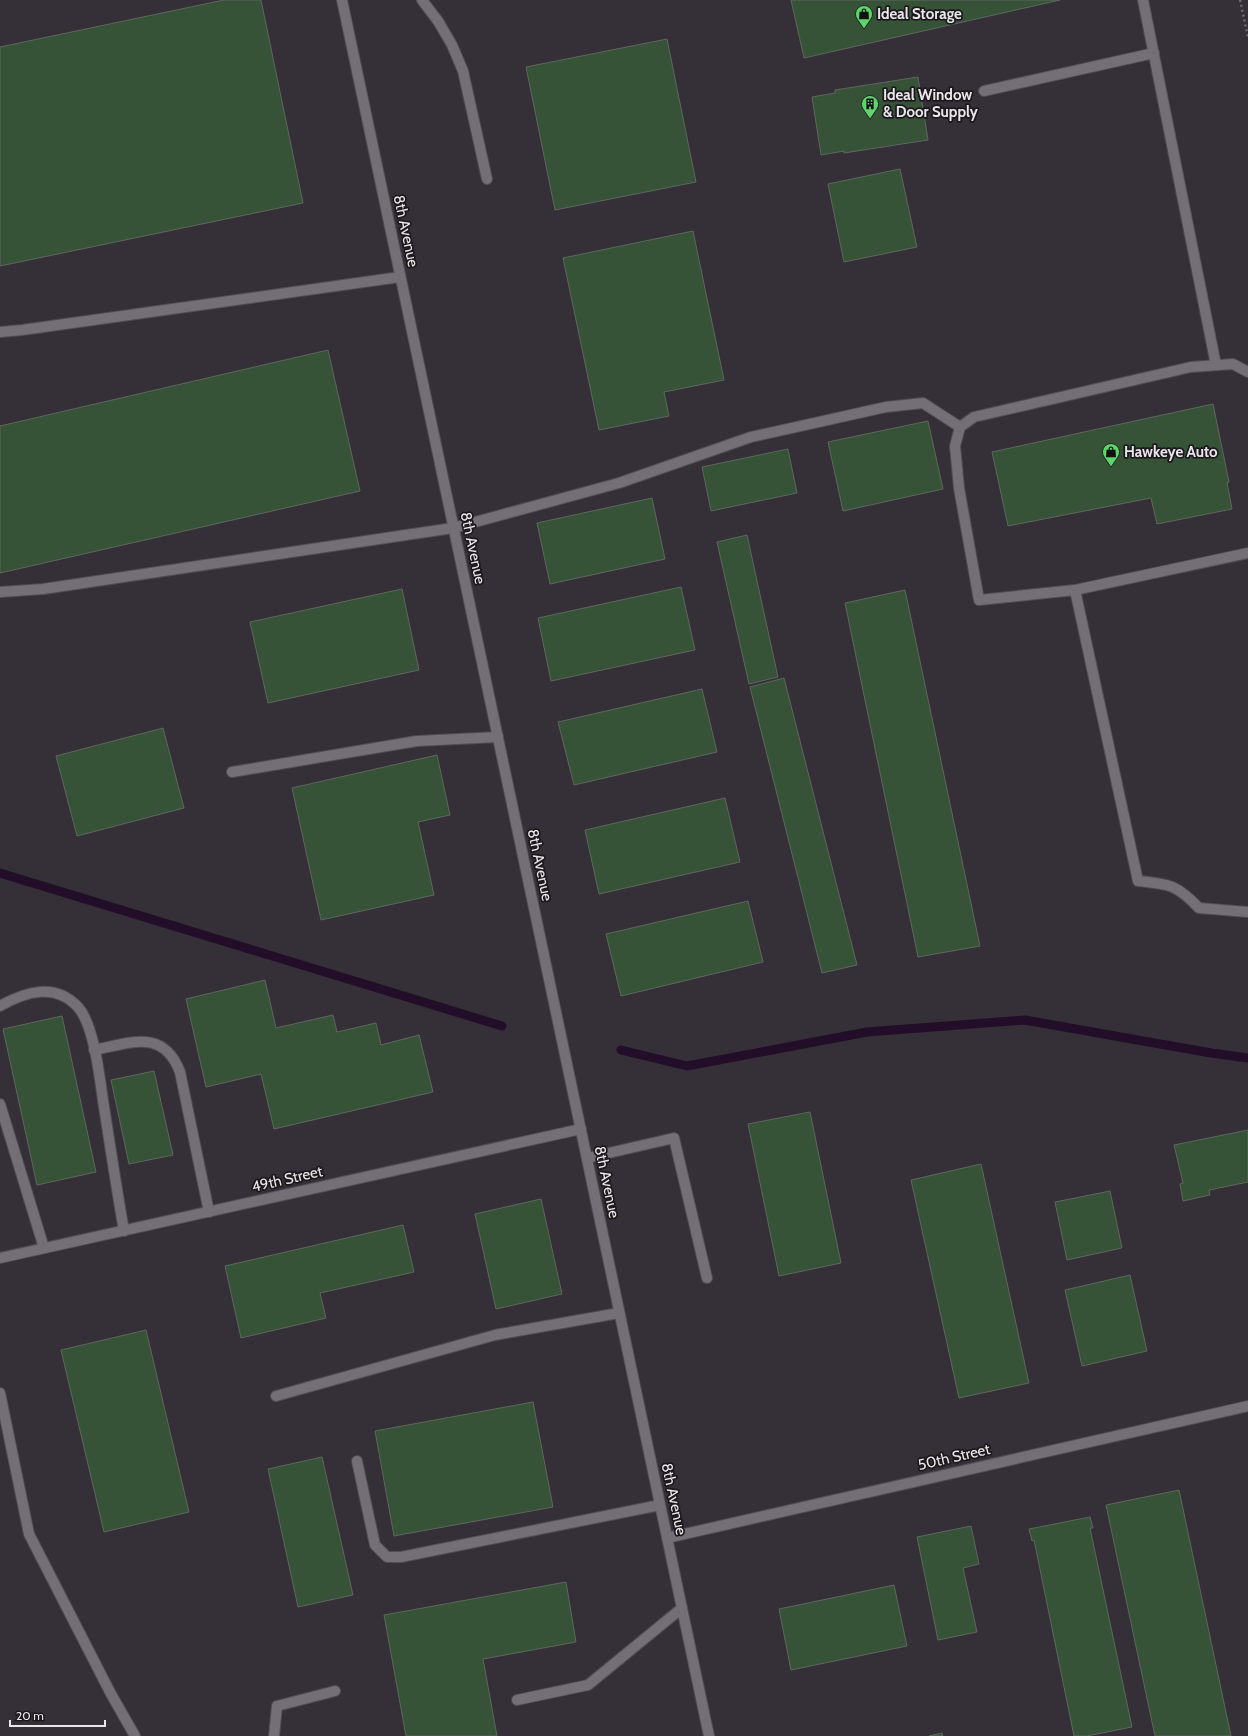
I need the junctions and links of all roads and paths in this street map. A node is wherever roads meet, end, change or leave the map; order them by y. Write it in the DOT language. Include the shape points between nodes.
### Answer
graph roads {
  1 [pos="342,0"];
  2 [pos="422,0"];
  3 [pos="1143,0"];
  4 [pos="1240,0"];
  5 [pos="1248,37"];
  6 [pos="1154,53"];
  7 [pos="984,91"];
  8 [pos="487,180"];
  9 [pos="400,277"];
  10 [pos="0,332"];
  11 [pos="1216,365"];
  12 [pos="1248,372"];
  13 [pos="960,427"];
  14 [pos="453,528"];
  15 [pos="1248,553"];
  16 [pos="1075,590"];
  17 [pos="0,592"];
  18 [pos="498,737"];
  19 [pos="232,772"];
  20 [pos="1248,912"];
  21 [pos="0,1006"];
  22 [pos="94,1050"];
  23 [pos="0,1104"];
  24 [pos="581,1129"];
  25 [pos="587,1158"];
  26 [pos="209,1212"];
  27 [pos="124,1230"];
  28 [pos="44,1248"];
  29 [pos="0,1258"];
  30 [pos="707,1278"];
  31 [pos="619,1314"];
  32 [pos="0,1393"];
  33 [pos="276,1396"];
  34 [pos="1248,1406"];
  35 [pos="357,1462"];
  36 [pos="660,1505"];
  37 [pos="667,1538"];
  38 [pos="682,1608"];
  39 [pos="335,1691"];
  40 [pos="517,1700"];
  41 [pos="135,1736"];
  42 [pos="274,1736"];
  43 [pos="709,1736"];
  1 -- 9 [label="street, 8th Avenue"];
  2 -- 8 [label="street" via="452,45 463,71"];
  3 -- 6 [label="street"];
  4 -- 5 [label="path"];
  6 -- 7 [label="street"];
  6 -- 11 [label="street"];
  9 -- 10 [label="street"];
  9 -- 14 [label="street, 8th Avenue"];
  11 -- 12 [label="street" via="1233,364"];
  11 -- 13 [label="street" via="1191,367 974,417"];
  13 -- 14 [label="street" via="923,403 886,407 751,437 619,483"];
  13 -- 16 [label="street" via="955,446 958,481 979,600"];
  14 -- 17 [label="street" via="59,586"];
  14 -- 18 [label="street, 8th Avenue"];
  15 -- 16 [label="street"];
  16 -- 20 [label="street" via="1138,881 1167,884 1185,893 1199,908"];
  18 -- 19 [label="street" via="418,741"];
  18 -- 24 [label="street, 8th Avenue"];
  21 -- 22 [label="street" via="17,996 37,992 49,991 64,996 77,1006 84,1016"];
  22 -- 26 [label="street" via="150,1042 165,1048 175,1059 180,1072"];
  22 -- 27 [label="street"];
  23 -- 28 [label="street"];
  24 -- 25 [label="street, 8th Avenue"];
  24 -- 26 [label="street, 49th Street"];
  25 -- 30 [label="street" via="674,1138"];
  25 -- 31 [label="street, 8th Avenue"];
  26 -- 27 [label="street, 49th Street"];
  27 -- 28 [label="street, 49th Street"];
  28 -- 29 [label="street, 49th Street"];
  31 -- 33 [label="street" via="495,1335"];
  31 -- 36 [label="street, 8th Avenue"];
  32 -- 41 [label="street" via="29,1534"];
  34 -- 37 [label="street, 50th Street"];
  35 -- 36 [label="street" via="375,1545 386,1557 400,1557"];
  36 -- 37 [label="street, 8th Avenue"];
  37 -- 38 [label="street, 8th Avenue"];
  38 -- 40 [label="street" via="588,1685"];
  38 -- 43 [label="street, 8th Avenue"];
  39 -- 42 [label="street" via="277,1706"];
}
